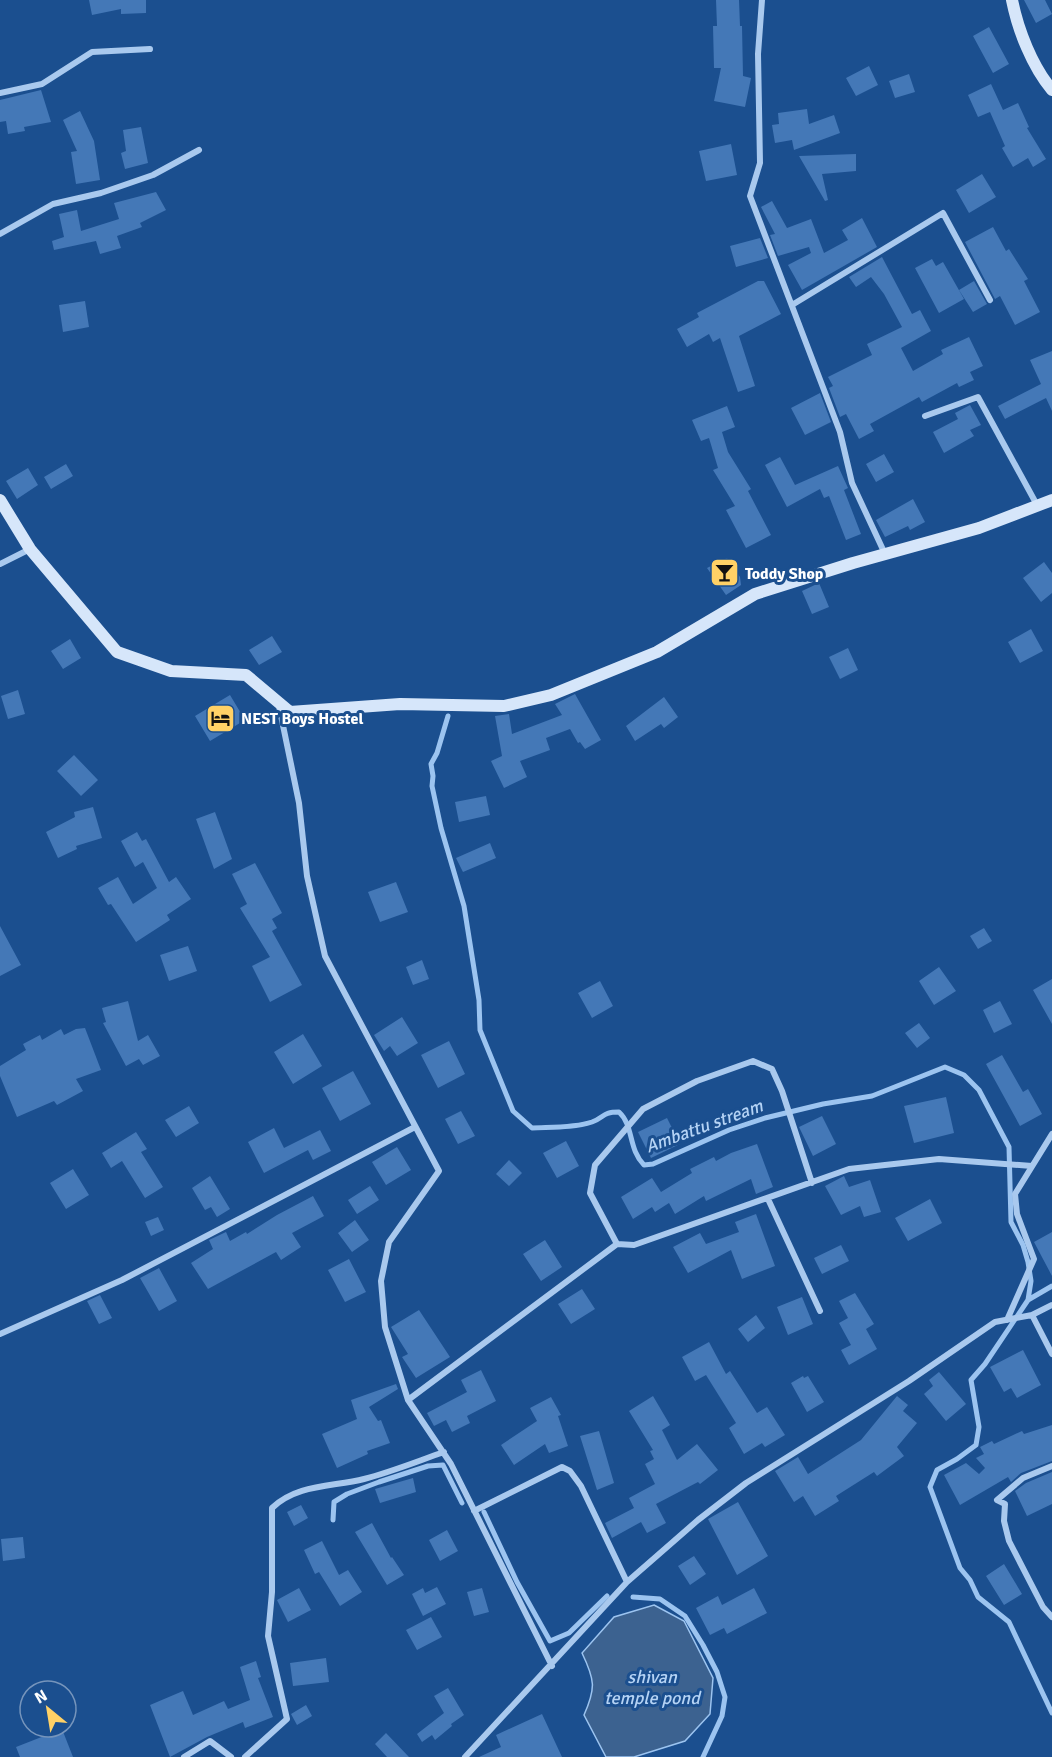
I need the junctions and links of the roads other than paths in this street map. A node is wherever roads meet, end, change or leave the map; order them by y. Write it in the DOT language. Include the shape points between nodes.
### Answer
graph roads {
  1 [pos="762,0"];
  2 [pos="1012,0"];
  3 [pos="150,49"];
  4 [pos="1052,90"];
  5 [pos="0,93"];
  6 [pos="199,150"];
  7 [pos="0,234"];
  8 [pos="990,300"];
  9 [pos="792,305"];
  10 [pos="925,416"];
  11 [pos="0,500"];
  12 [pos="1052,500"];
  13 [pos="1038,506"];
  14 [pos="30,549"];
  15 [pos="885,554"];
  16 [pos="0,564"];
  17 [pos="279,702"];
  18 [pos="415,1127"];
  19 [pos="1052,1134"];
  20 [pos="1052,1143"];
  21 [pos="1044,1146"];
  22 [pos="1032,1166"];
  23 [pos="812,1183"];
  24 [pos="768,1199"];
  25 [pos="617,1244"];
  26 [pos="1052,1305"];
  27 [pos="820,1311"];
  28 [pos="1031,1316"];
  29 [pos="1007,1320"];
  30 [pos="0,1334"];
  31 [pos="1052,1354"];
  32 [pos="408,1400"];
  33 [pos="444,1452"];
  34 [pos="1052,1466"];
  35 [pos="474,1510"];
  36 [pos="627,1582"];
  37 [pos="1052,1617"];
  38 [pos="552,1666"];
  39 [pos="184,1757"];
  40 [pos="231,1757"];
  41 [pos="244,1757"];
  42 [pos="465,1757"];
  1 -- 9 [label="street" via="758,54 760,163 750,196"];
  2 -- 4 [label="street" via="1026,42"];
  3 -- 5 [label="street" via="92,52 42,84"];
  6 -- 7 [label="street" via="153,176 53,204"];
  8 -- 9 [label="street" via="943,213"];
  9 -- 15 [label="street" via="840,432 852,483"];
  10 -- 13 [label="street" via="978,398"];
  11 -- 14 [label="street"];
  12 -- 13 [label="street"];
  13 -- 15 [label="street" via="979,528"];
  14 -- 16 [label="street"];
  14 -- 17 [label="street" via="117,652 171,671 246,675"];
  15 -- 17 [label="street" via="755,594 657,652 551,695 504,706 400,704 290,712"];
  17 -- 18 [label="street" via="299,803 307,876 325,956"];
  18 -- 30 [label="street" via="122,1280"];
  18 -- 32 [label="street" via="439,1171 389,1242 381,1281 385,1327"];
  19 -- 21 [label="street"];
  20 -- 21 [label="street"];
  21 -- 22 [label="street"];
  22 -- 23 [label="street" via="939,1159 849,1169"];
  22 -- 29 [label="street" via="1015,1194 1017,1214 1034,1259"];
  23 -- 24 [label="street"];
  23 -- 25 [label="street" via="772,1069 753,1061 697,1081 643,1109 596,1165 590,1193"];
  24 -- 25 [label="street" via="634,1245"];
  24 -- 27 [label="street"];
  25 -- 32 [label="street"];
  26 -- 28 [label="street"];
  28 -- 29 [label="street"];
  28 -- 31 [label="street"];
  29 -- 36 [label="street" via="995,1322 746,1483"];
  32 -- 33 [label="street"];
  33 -- 35 [label="street"];
  33 -- 41 [label="street" via="365,1479 297,1492 272,1508 268,1636 287,1719"];
  34 -- 37 [label="street" via="1023,1478 997,1500 1005,1504 1009,1540"];
  35 -- 36 [label="street" via="562,1467 581,1486"];
  35 -- 38 [label="street"];
  36 -- 38 [label="street"];
  38 -- 42 [label="street"];
  39 -- 40 [label="street" via="210,1741"];
}
